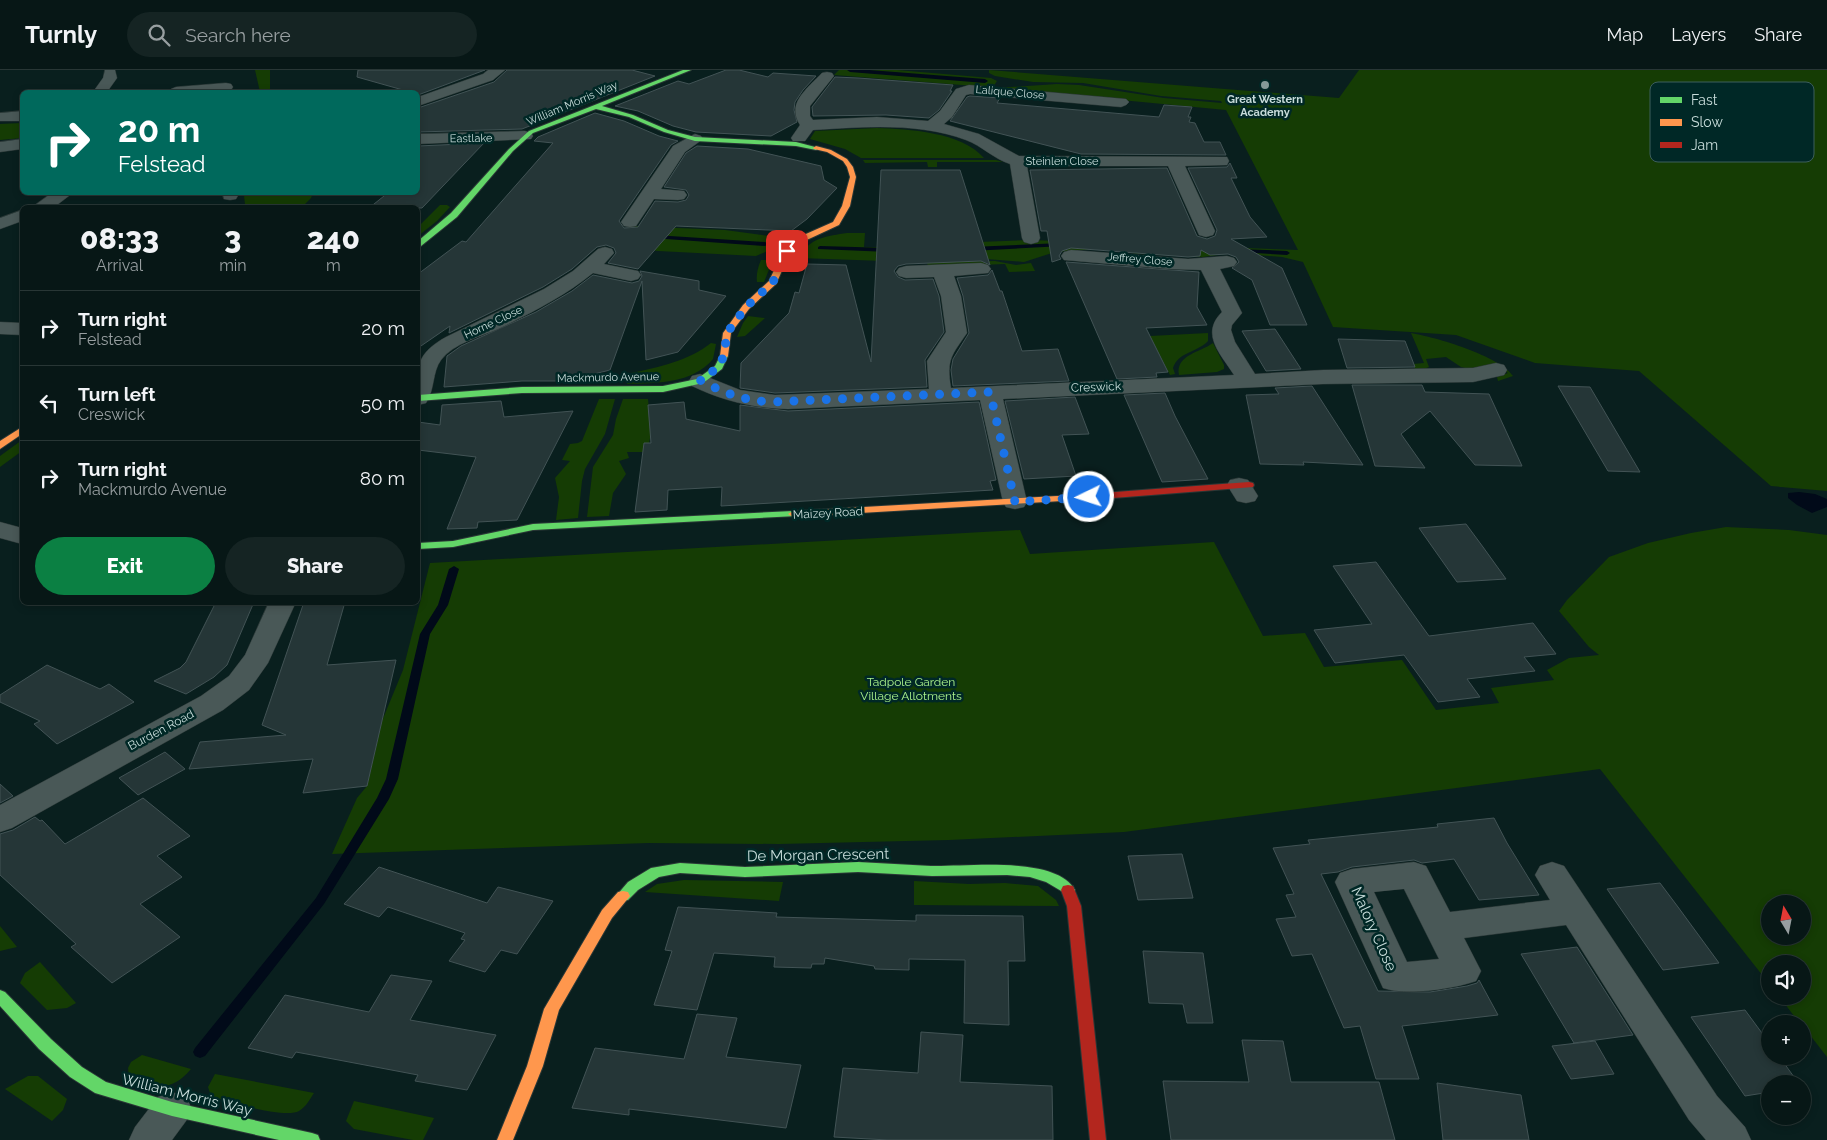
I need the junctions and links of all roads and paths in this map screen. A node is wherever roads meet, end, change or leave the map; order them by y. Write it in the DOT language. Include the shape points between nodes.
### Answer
graph roads {
  1 [pos="498,70"];
  2 [pos="688,70"];
  3 [pos="110,73"];
  4 [pos="827,76"];
  5 [pos="229,84"];
  6 [pos="101,90"];
  7 [pos="189,90"];
  8 [pos="814,90"];
  9 [pos="830,92"];
  10 [pos="420,101"];
  11 [pos="1121,102"];
  12 [pos="593,106"];
  13 [pos="20,116"];
  14 [pos="3,117"];
  15 [pos="808,125"];
  16 [pos="932,126"];
  17 [pos="525,136"];
  18 [pos="420,139"];
  19 [pos="696,139"];
  20 [pos="20,144"];
  21 [pos="796,144"];
  22 [pos="0,147"];
  23 [pos="1221,160"];
  24 [pos="1018,161"];
  25 [pos="1174,161"];
  26 [pos="649,193"];
  27 [pos="61,195"];
  28 [pos="678,195"];
  29 [pos="45,205"];
  30 [pos="0,210"];
  31 [pos="20,215"];
  32 [pos="20,216"];
  33 [pos="630,222"];
  34 [pos="0,224"];
  35 [pos="1206,231"];
  36 [pos="1031,238"];
  37 [pos="420,242"];
  38 [pos="1071,256"];
  39 [pos="981,269"];
  40 [pos="942,271"];
  41 [pos="906,272"];
  42 [pos="632,275"];
  43 [pos="0,328"];
  44 [pos="20,330"];
  45 [pos="1496,370"];
  46 [pos="700,380"];
  47 [pos="1248,380"];
  48 [pos="420,391"];
  49 [pos="990,392"];
  50 [pos="941,394"];
  51 [pos="420,398"];
  52 [pos="1244,489"];
  53 [pos="1015,502"];
  54 [pos="0,530"];
  55 [pos="20,535"];
  56 [pos="420,546"];
  57 [pos="282,605"];
  58 [pos="0,820"];
  59 [pos="1552,875"];
  60 [pos="1575,910"];
  61 [pos="1441,927"];
  62 [pos="0,996"];
  63 [pos="172,1109"];
  64 [pos="149,1140"];
  65 [pos="312,1140"];
  66 [pos="505,1140"];
  67 [pos="1098,1140"];
  68 [pos="1731,1140"];
  1 -- 10 [label="street" via="488,77"];
  2 -- 12 [label="street, William Morris Way"];
  3 -- 6 [label="street"];
  4 -- 8 [label="street"];
  5 -- 7 [label="street"];
  8 -- 9 [label="street"];
  8 -- 15 [label="street" via="801,108"];
  11 -- 16 [label="street, Lalique Close" via="1073,103 965,90"];
  12 -- 17 [label="street, William Morris Way"];
  12 -- 19 [label="street, Mackmurdo Avenue"];
  13 -- 14 [label="street"];
  15 -- 16 [label="street, Steinlen Close" via="877,122"];
  15 -- 21 [label="street"];
  16 -- 24 [label="street, Steinlen Close" via="973,137"];
  17 -- 18 [label="street, Eastlake"];
  17 -- 37 [label="street, William Morris Way" via="454,215"];
  19 -- 21 [label="street, Mackmurdo Avenue"];
  19 -- 26 [label="street" via="679,149"];
  20 -- 22 [label="street"];
  21 -- 46 [label="street, Mackmurdo Avenue" via="829,151 848,164 853,177 846,206 836,223 793,243 773,282 746,307 727,333 719,367"];
  23 -- 25 [label="street, Steinlen Close"];
  24 -- 25 [label="street, Steinlen Close"];
  24 -- 36 [label="street"];
  25 -- 35 [label="street"];
  26 -- 28 [label="street"];
  26 -- 33 [label="street"];
  27 -- 29 [label="street"];
  30 -- 31 [label="street"];
  32 -- 34 [label="street"];
  38 -- 47 [label="street, Jeffrey Close" via="1217,264 1232,308 1232,313 1223,322 1224,340"];
  39 -- 40 [label="street"];
  40 -- 41 [label="street"];
  40 -- 50 [label="street" via="958,333 936,366"];
  42 -- 48 [label="street, Horne Close" via="598,260 544,298 456,340 435,354 426,369"];
  43 -- 44 [label="street"];
  45 -- 47 [label="street, Creswick" via="1472,375"];
  46 -- 50 [label="street, Creswick" via="730,396 759,402"];
  46 -- 51 [label="street, Mackmurdo Avenue" via="663,389 522,390"];
  47 -- 49 [label="street, Creswick"];
  49 -- 50 [label="street, Creswick"];
  49 -- 53 [label="street"];
  52 -- 53 [label="street, Maizey Road"];
  53 -- 56 [label="street, Maizey Road" via="533,528 453,544"];
  54 -- 55 [label="street"];
  57 -- 58 [label="street, Burden Road" via="258,656 238,683 212,703"];
  59 -- 60 [label="street"];
  60 -- 61 [label="street"];
  60 -- 68 [label="street" via="1703,1108"];
  62 -- 63 [label="street, William Morris Way" via="76,1072 101,1088"];
  63 -- 64 [label="street"];
  63 -- 65 [label="street, William Morris Way"];
  66 -- 67 [label="street, De Morgan Crescent" via="535,1066 552,1009 607,914 633,886 656,872 680,868 745,872 858,867 1030,872 1051,878 1069,891 1074,906"];
}
